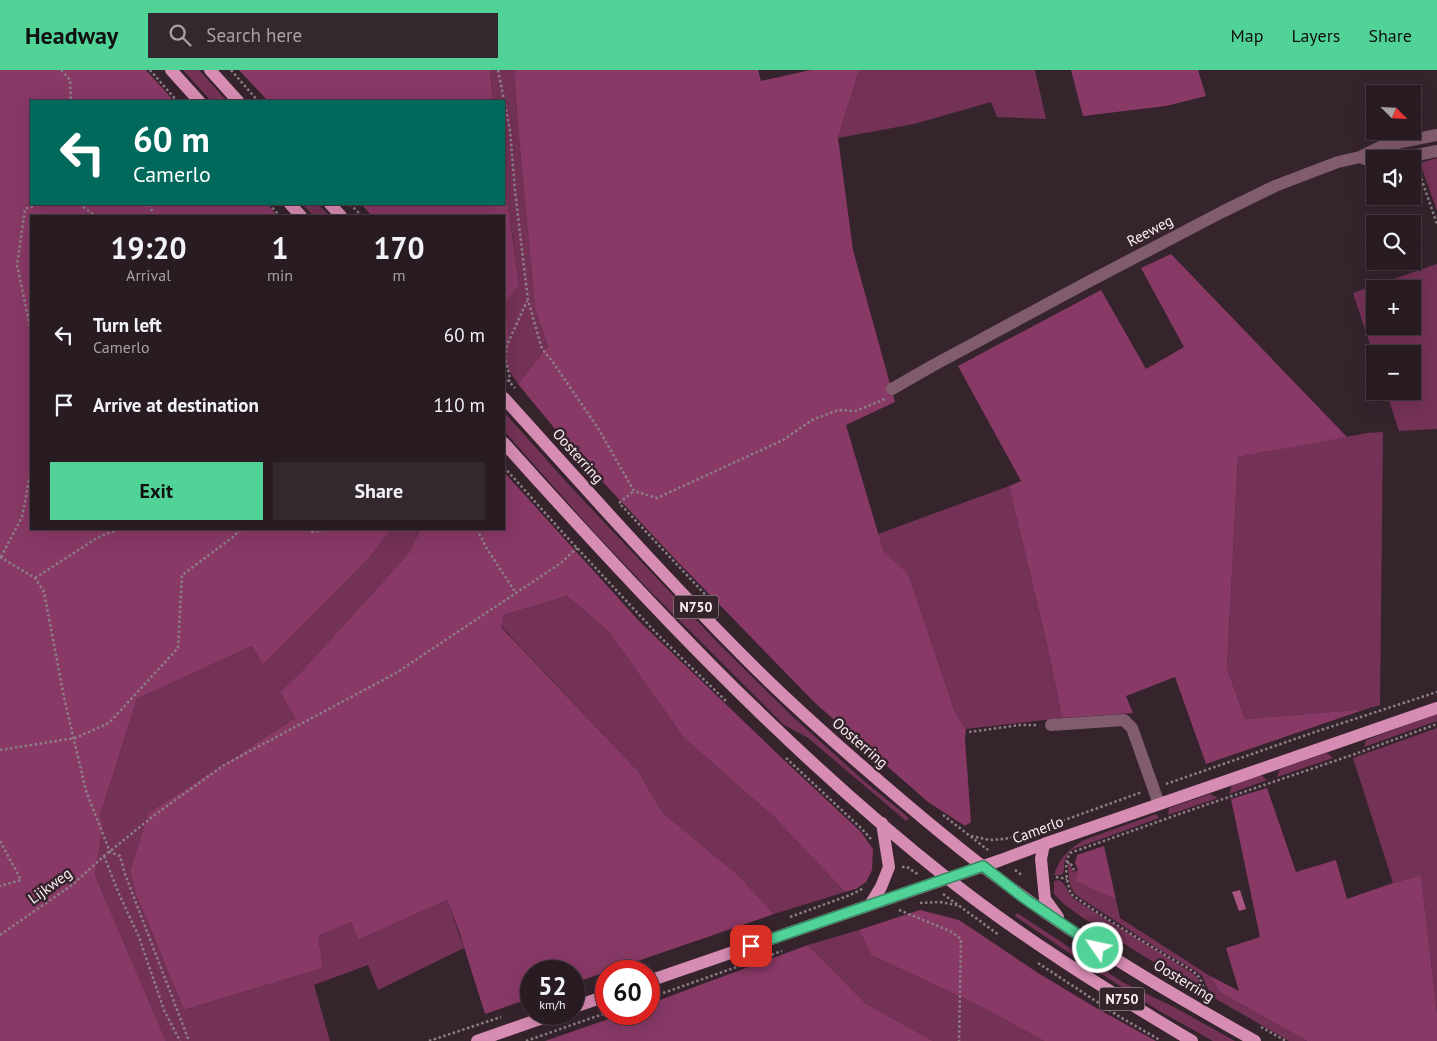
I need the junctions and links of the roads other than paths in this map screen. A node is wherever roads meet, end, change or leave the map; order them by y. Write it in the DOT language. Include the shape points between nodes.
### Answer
graph roads {
  1 [pos="171,70"];
  2 [pos="210,70"];
  3 [pos="198,100"];
  4 [pos="237,100"];
  5 [pos="1435,135"];
  6 [pos="1436,151"];
  7 [pos="1421,154"];
  8 [pos="1360,157"];
  9 [pos="1366,159"];
  10 [pos="291,205"];
  11 [pos="331,205"];
  12 [pos="300,215"];
  13 [pos="340,215"];
  14 [pos="892,389"];
  15 [pos="505,399"];
  16 [pos="505,444"];
  17 [pos="1437,708"];
  18 [pos="1051,725"];
  19 [pos="1159,804"];
  20 [pos="882,823"];
  21 [pos="1044,844"];
  22 [pos="983,866"];
  23 [pos="948,878"];
  24 [pos="870,906"];
  25 [pos="1062,923"];
  26 [pos="660,977"];
  27 [pos="523,1025"];
  28 [pos="477,1041"];
  29 [pos="1192,1041"];
  30 [pos="1255,1041"];
  1 -- 3 [label="main road"];
  2 -- 4 [label="main road"];
  5 -- 6 [label="street"];
  5 -- 8 [label="street, Reeweg" via="1382,146"];
  6 -- 7 [label="street"];
  8 -- 9 [label="street"];
  8 -- 14 [label="street, Reeweg" via="1275,186 1222,212"];
  10 -- 12 [label="main road"];
  11 -- 13 [label="main road"];
  15 -- 22 [label="main road, Oosterring / N750" via="628,536 749,662 873,776"];
  16 -- 20 [label="main road, N750" via="602,552 729,684"];
  17 -- 19 [label="main road, Camerlo"];
  18 -- 19 [label="street" via="1124,720 1132,728"];
  19 -- 21 [label="main road, Camerlo"];
  20 -- 23 [label="main road, N750"];
  20 -- 24 [label="main road" via="889,867"];
  21 -- 22 [label="main road, Camerlo"];
  21 -- 25 [label="main road" via="1041,859 1045,899"];
  22 -- 23 [label="main road, Camerlo"];
  22 -- 25 [label="main road, Oosterring / N750"];
  23 -- 24 [label="main road, Camerlo"];
  23 -- 29 [label="main road, N750" via="1053,955"];
  24 -- 26 [label="main road, Camerlo"];
  25 -- 30 [label="main road, Oosterring / N750"];
  27 -- 28 [label="main road"];
}
